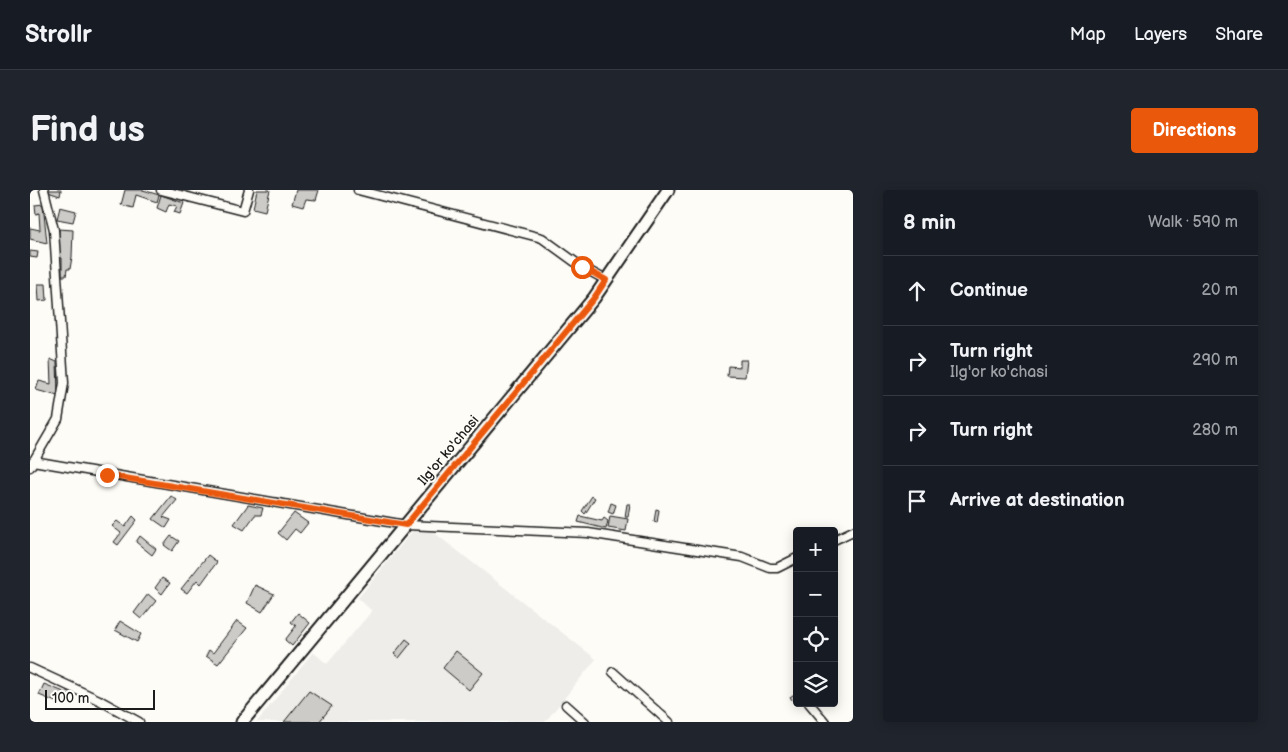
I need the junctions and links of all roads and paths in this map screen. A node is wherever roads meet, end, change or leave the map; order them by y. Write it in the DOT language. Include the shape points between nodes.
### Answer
graph roads {
  1 [pos="44,190"];
  2 [pos="161,190"];
  3 [pos="250,190"];
  4 [pos="358,190"];
  5 [pos="668,190"];
  6 [pos="606,280"];
  7 [pos="32,464"];
  8 [pos="406,525"];
  9 [pos="853,531"];
  10 [pos="838,538"];
  11 [pos="793,560"];
  12 [pos="30,668"];
  13 [pos="613,672"];
  14 [pos="566,705"];
  15 [pos="812,707"];
  16 [pos="139,722"];
  17 [pos="242,722"];
  18 [pos="585,722"];
  19 [pos="669,722"];
  20 [pos="825,722"];
  1 -- 7 [label="street" via="54,230 64,383 58,419"];
  2 -- 3 [label="street" via="243,210"];
  4 -- 6 [label="street" via="542,238"];
  5 -- 6 [label="street, Ilg'or ko'chasi"];
  6 -- 8 [label="street, Ilg'or ko'chasi"];
  7 -- 8 [label="street"];
  8 -- 11 [label="street" via="588,533 742,557 770,568"];
  8 -- 17 [label="street, Ilg'or ko'chasi"];
  9 -- 10 [label="street"];
  12 -- 16 [label="street"];
  13 -- 19 [label="street"];
  14 -- 18 [label="street"];
  15 -- 20 [label="street"];
}
